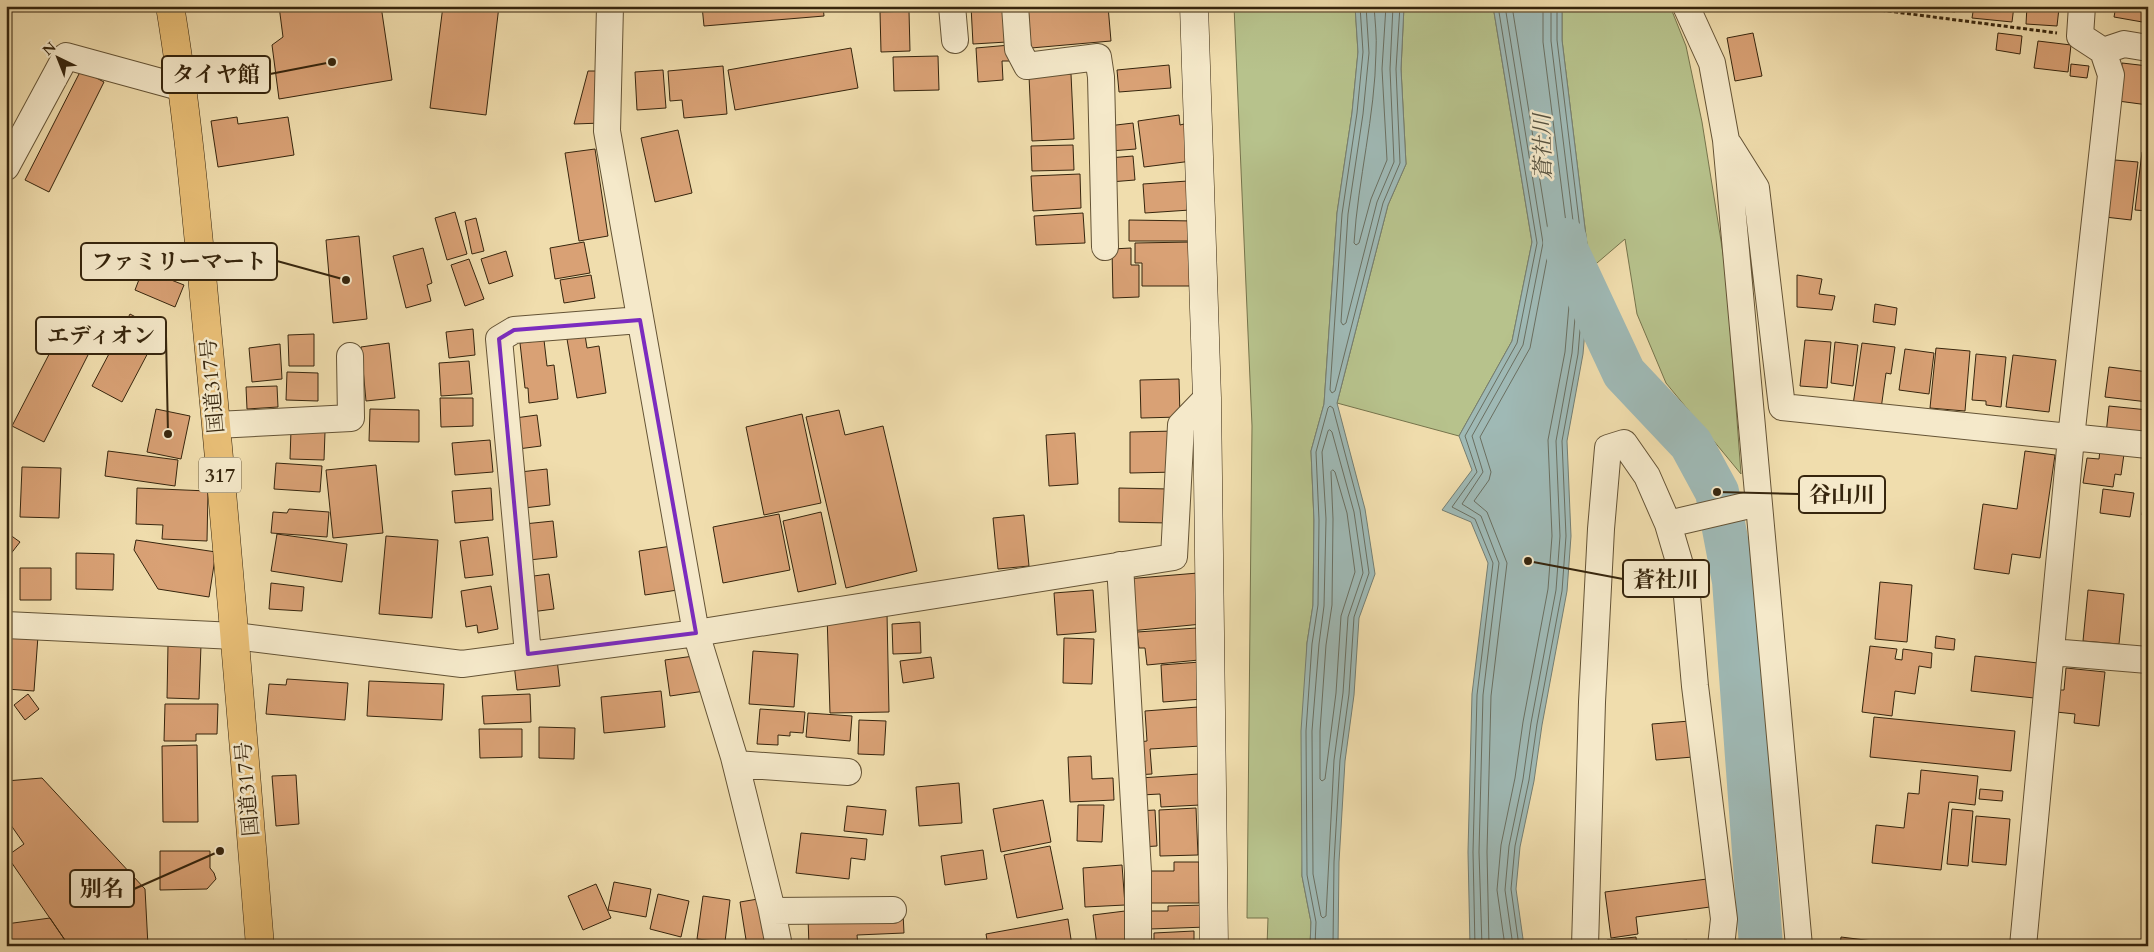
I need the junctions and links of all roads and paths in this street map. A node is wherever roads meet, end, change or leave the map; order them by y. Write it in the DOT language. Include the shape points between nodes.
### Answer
graph roads {
  1 [pos="170,6"];
  2 [pos="610,6"];
  3 [pos="952,6"];
  4 [pos="1015,6"];
  5 [pos="1194,6"];
  6 [pos="1686,6"];
  7 [pos="1849,6"];
  8 [pos="2082,6"];
  9 [pos="2080,36"];
  10 [pos="955,40"];
  11 [pos="2148,48"];
  12 [pos="2103,51"];
  13 [pos="183,88"];
  14 [pos="1726,140"];
  15 [pos="6,166"];
  16 [pos="1105,247"];
  17 [pos="640,320"];
  18 [pos="350,356"];
  19 [pos="1207,398"];
  20 [pos="216,425"];
  21 [pos="2071,438"];
  22 [pos="2148,445"];
  23 [pos="1757,503"];
  24 [pos="1668,524"];
  25 [pos="1120,565"];
  26 [pos="6,625"];
  27 [pos="696,633"];
  28 [pos="235,636"];
  29 [pos="2051,652"];
  30 [pos="528,654"];
  31 [pos="2148,660"];
  32 [pos="736,764"];
  33 [pos="848,772"];
  34 [pos="893,910"];
  35 [pos="772,911"];
  36 [pos="260,946"];
  37 [pos="779,946"];
  38 [pos="1138,946"];
  39 [pos="1214,946"];
  40 [pos="1585,946"];
  41 [pos="1721,946"];
  42 [pos="1799,946"];
  43 [pos="2023,946"];
  1 -- 13 [label="highway, 国道317号 / 317"];
  2 -- 17 [label="street" via="607,131"];
  3 -- 10 [label="street"];
  4 -- 16 [label="street" via="1018,49 1027,66 1098,56"];
  5 -- 19 [label="street"];
  6 -- 14 [label="street" via="1712,63"];
  7 -- 9 [label="path"];
  8 -- 9 [label="street"];
  9 -- 12 [label="street"];
  11 -- 12 [label="street" via="2124,44"];
  12 -- 21 [label="street" via="2110,75"];
  13 -- 15 [label="street" via="66,56"];
  13 -- 20 [label="highway, 国道317号 / 317"];
  14 -- 21 [label="street" via="1756,188 1782,407"];
  14 -- 23 [label="street"];
  17 -- 27 [label="street"];
  17 -- 30 [label="street" via="514,330 499,339"];
  18 -- 20 [label="street" via="351,418"];
  19 -- 25 [label="street" via="1181,425 1174,557"];
  19 -- 39 [label="street"];
  20 -- 28 [label="highway, 国道317号 / 317"];
  21 -- 22 [label="street"];
  21 -- 29 [label="street"];
  23 -- 24 [label="street"];
  23 -- 42 [label="street"];
  24 -- 40 [label="street" via="1647,476 1624,443 1608,448 1592,702"];
  24 -- 41 [label="street" via="1686,585 1724,919"];
  25 -- 27 [label="street"];
  25 -- 38 [label="street" via="1138,872"];
  26 -- 28 [label="street"];
  27 -- 30 [label="street"];
  27 -- 32 [label="street"];
  28 -- 30 [label="street" via="462,664"];
  28 -- 36 [label="highway, 国道317号 / 317"];
  29 -- 31 [label="street"];
  29 -- 43 [label="street"];
  32 -- 33 [label="street"];
  32 -- 35 [label="street"];
  34 -- 35 [label="street"];
  35 -- 37 [label="street"];
}
